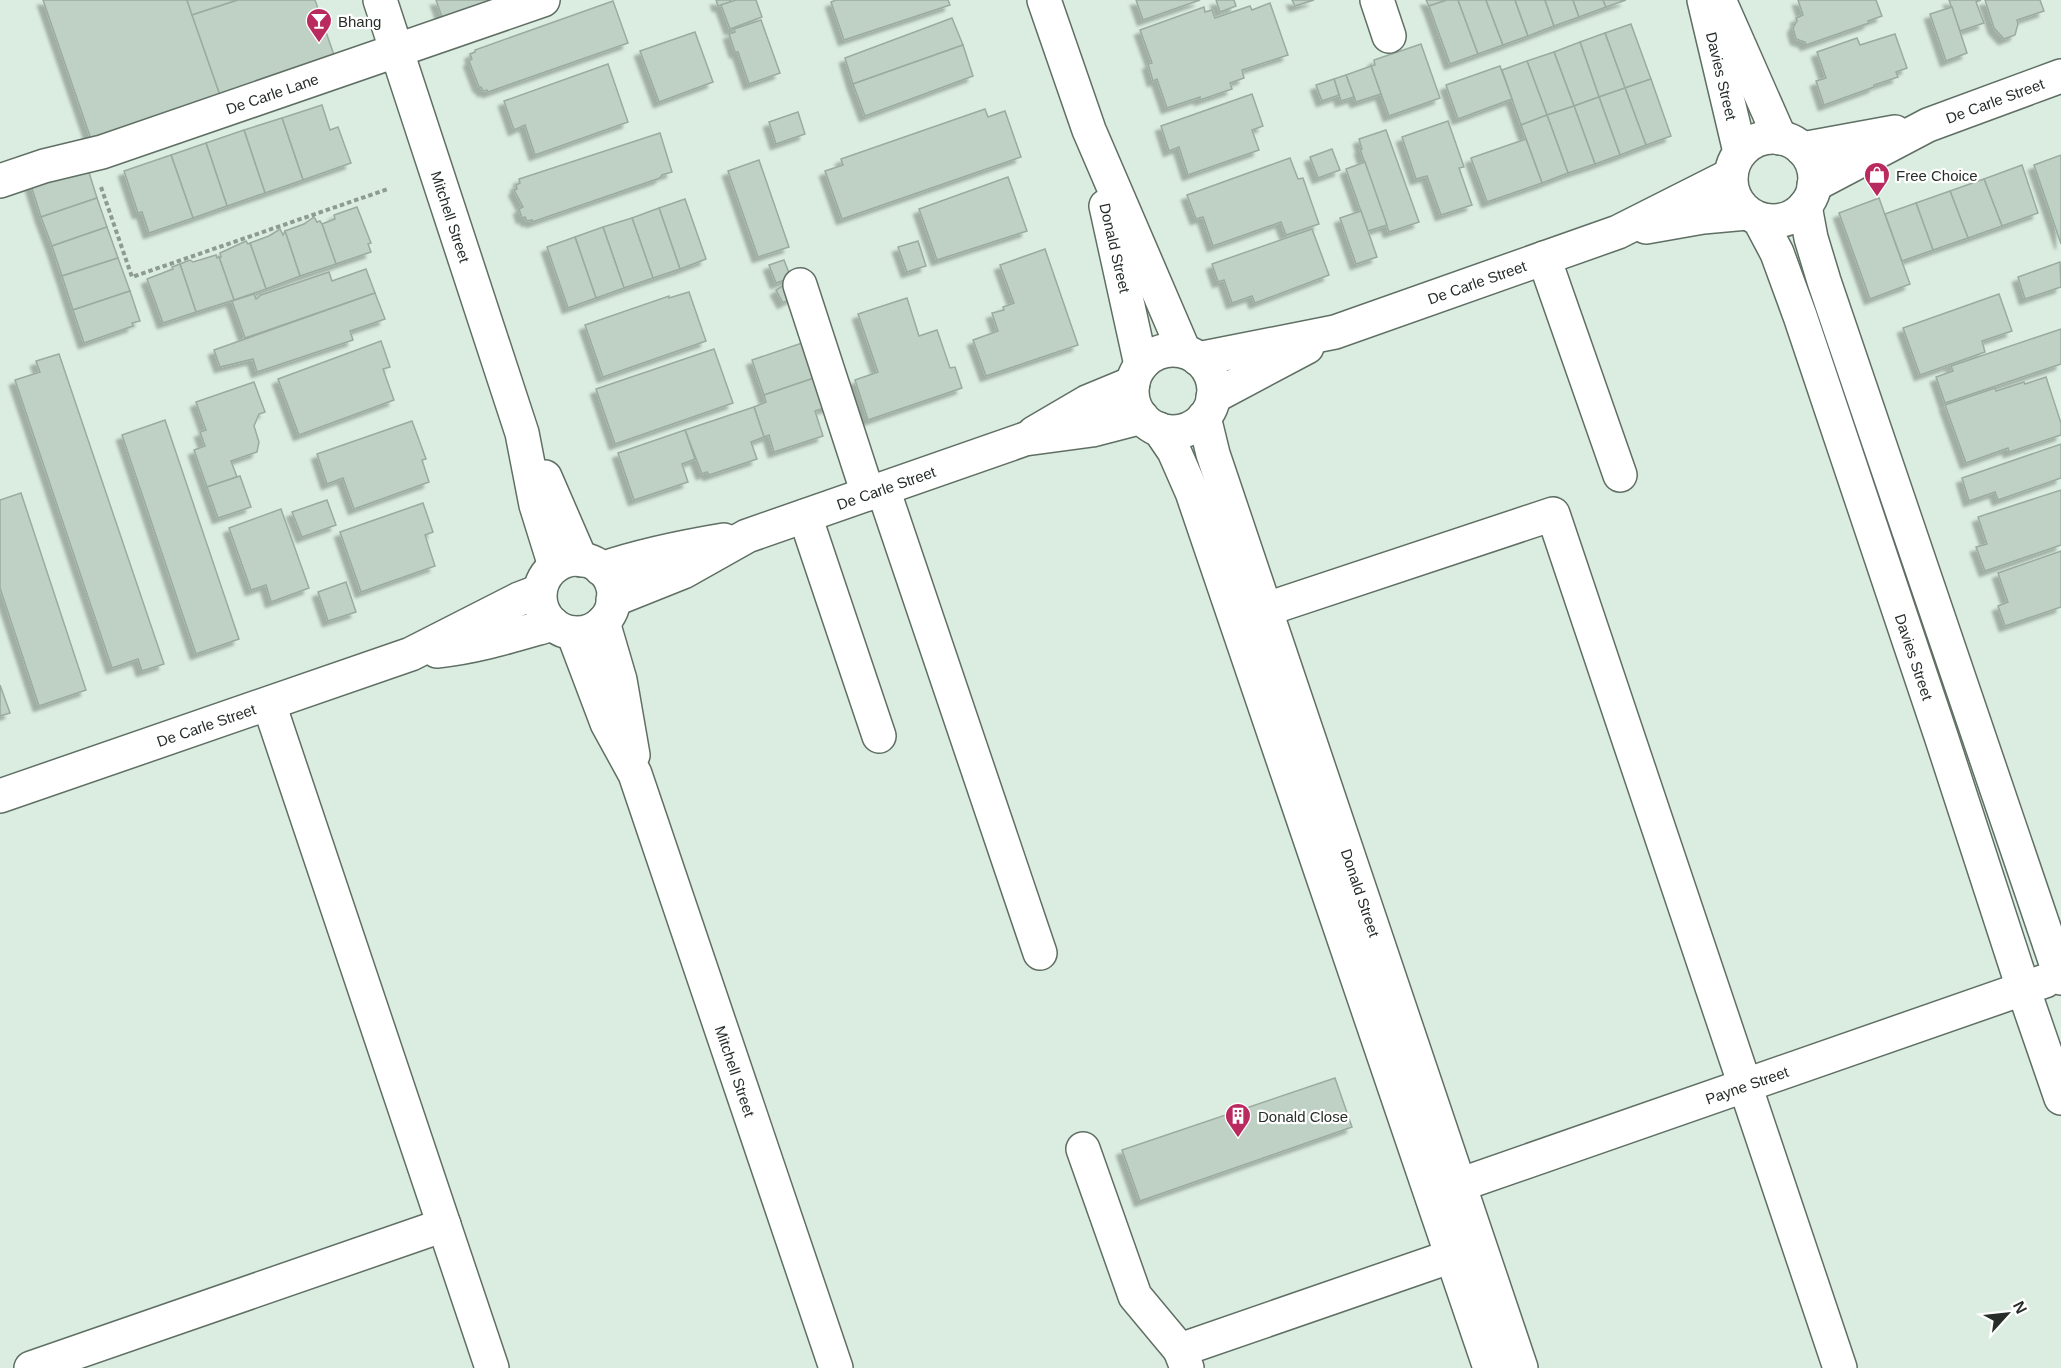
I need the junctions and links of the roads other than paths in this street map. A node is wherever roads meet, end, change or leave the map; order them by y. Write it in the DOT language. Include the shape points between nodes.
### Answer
graph roads {
  1 [pos="380,0"];
  2 [pos="543,0"];
  3 [pos="1044,0"];
  4 [pos="1377,0"];
  5 [pos="1704,0"];
  6 [pos="1719,0"];
  7 [pos="1389,36"];
  8 [pos="396,52"];
  9 [pos="2061,76"];
  10 [pos="1928,125"];
  11 [pos="1089,130"];
  12 [pos="1791,143"];
  13 [pos="1736,164"];
  14 [pos="0,181"];
  15 [pos="1810,195"];
  16 [pos="1753,216"];
  17 [pos="1618,232"];
  18 [pos="1544,258"];
  19 [pos="800,285"];
  20 [pos="1335,332"];
  21 [pos="1191,355"];
  22 [pos="1137,374"];
  23 [pos="1209,407"];
  24 [pos="1150,423"];
  25 [pos="1025,439"];
  26 [pos="1620,475"];
  27 [pos="875,491"];
  28 [pos="806,516"];
  29 [pos="747,536"];
  30 [pos="569,572"];
  31 [pos="1266,609"];
  32 [pos="586,620"];
  33 [pos="411,654"];
  34 [pos="269,704"];
  35 [pos="879,736"];
  36 [pos="0,796"];
  37 [pos="1040,953"];
  38 [pos="2061,977"];
  39 [pos="2023,988"];
  40 [pos="1744,1085"];
  41 [pos="2061,1098"];
  42 [pos="1083,1149"];
  43 [pos="1445,1189"];
  44 [pos="444,1225"];
  45 [pos="1452,1256"];
  46 [pos="1184,1359"];
  47 [pos="31,1368"];
  48 [pos="492,1368"];
  49 [pos="836,1368"];
  50 [pos="1490,1368"];
  51 [pos="1521,1368"];
  52 [pos="1840,1368"];
  1 -- 8 [label="street, Mitchell Street"];
  2 -- 8 [label="street, De Carle Lane"];
  3 -- 11 [label="street, Donald Street"];
  4 -- 7 [label="street"];
  5 -- 13 [label="street, Davies Street"];
  6 -- 12 [label="street, Davies Street"];
  8 -- 14 [label="street, De Carle Lane"];
  8 -- 30 [label="street, Mitchell Street" via="522,433 536,506"];
  9 -- 10 [label="street, De Carle Street"];
  10 -- 12 [label="street, De Carle Street"];
  10 -- 15 [label="street, De Carle Street"];
  11 -- 21 [label="street, Donald Street"];
  11 -- 22 [label="street, Donald Street"];
  12 -- 13 [label="street" via="1758,140"];
  12 -- 15 [label="street" via="1810,160 1814,172"];
  13 -- 16 [label="street" via="1732,189 1737,202"];
  13 -- 17 [label="street, De Carle Street"];
  15 -- 16 [label="street" via="1796,214 1784,220"];
  15 -- 38 [label="street" via="1811,238 1824,280"];
  16 -- 17 [label="street, De Carle Street" via="1703,217"];
  16 -- 39 [label="street, Davies Street" via="1777,253 1800,316"];
  17 -- 18 [label="street, De Carle Street"];
  18 -- 20 [label="street, De Carle Street"];
  18 -- 26 [label="street"];
  19 -- 27 [label="street"];
  20 -- 21 [label="street, De Carle Street"];
  20 -- 23 [label="street, De Carle Street"];
  21 -- 22 [label="street" via="1160,352 1150,357"];
  21 -- 23 [label="street" via="1211,376"];
  22 -- 24 [label="street" via="1133,395 1136,406"];
  22 -- 25 [label="street, De Carle Street"];
  23 -- 24 [label="street" via="1194,426 1183,430 1171,431"];
  23 -- 31 [label="street, Donald Street" via="1214,454"];
  24 -- 25 [label="street, De Carle Street"];
  24 -- 43 [label="street, Donald Street" via="1174,451 1192,492"];
  25 -- 27 [label="street, De Carle Street"];
  27 -- 28 [label="street, De Carle Street"];
  27 -- 37 [label="street"];
  28 -- 29 [label="street, De Carle Street"];
  28 -- 35 [label="street"];
  29 -- 30 [label="street, De Carle Street"];
  29 -- 32 [label="street, De Carle Street"];
  30 -- 32 [label="street" via="609,578 613,589"];
  30 -- 32 [label="street" via="540,603 545,615"];
  30 -- 33 [label="street, De Carle Street"];
  31 -- 40 [label="street" via="1552,514"];
  31 -- 43 [label="street, Donald Street"];
  32 -- 33 [label="street, De Carle Street" via="464,648"];
  32 -- 49 [label="street, Mitchell Street" via="607,723 635,774"];
  33 -- 34 [label="street, De Carle Street"];
  34 -- 36 [label="street, De Carle Street"];
  34 -- 44 [label="street"];
  38 -- 39 [label="street, Payne Street"];
  39 -- 40 [label="street, Payne Street"];
  39 -- 41 [label="street, Davies Street"];
  40 -- 43 [label="street, Payne Street"];
  40 -- 52 [label="street"];
  42 -- 46 [label="street" via="1135,1296"];
  43 -- 45 [label="street, Donald Street"];
  43 -- 51 [label="street, Donald Street"];
  44 -- 47 [label="street"];
  44 -- 48 [label="street"];
  45 -- 46 [label="street"];
  45 -- 50 [label="street, Donald Street"];
}
